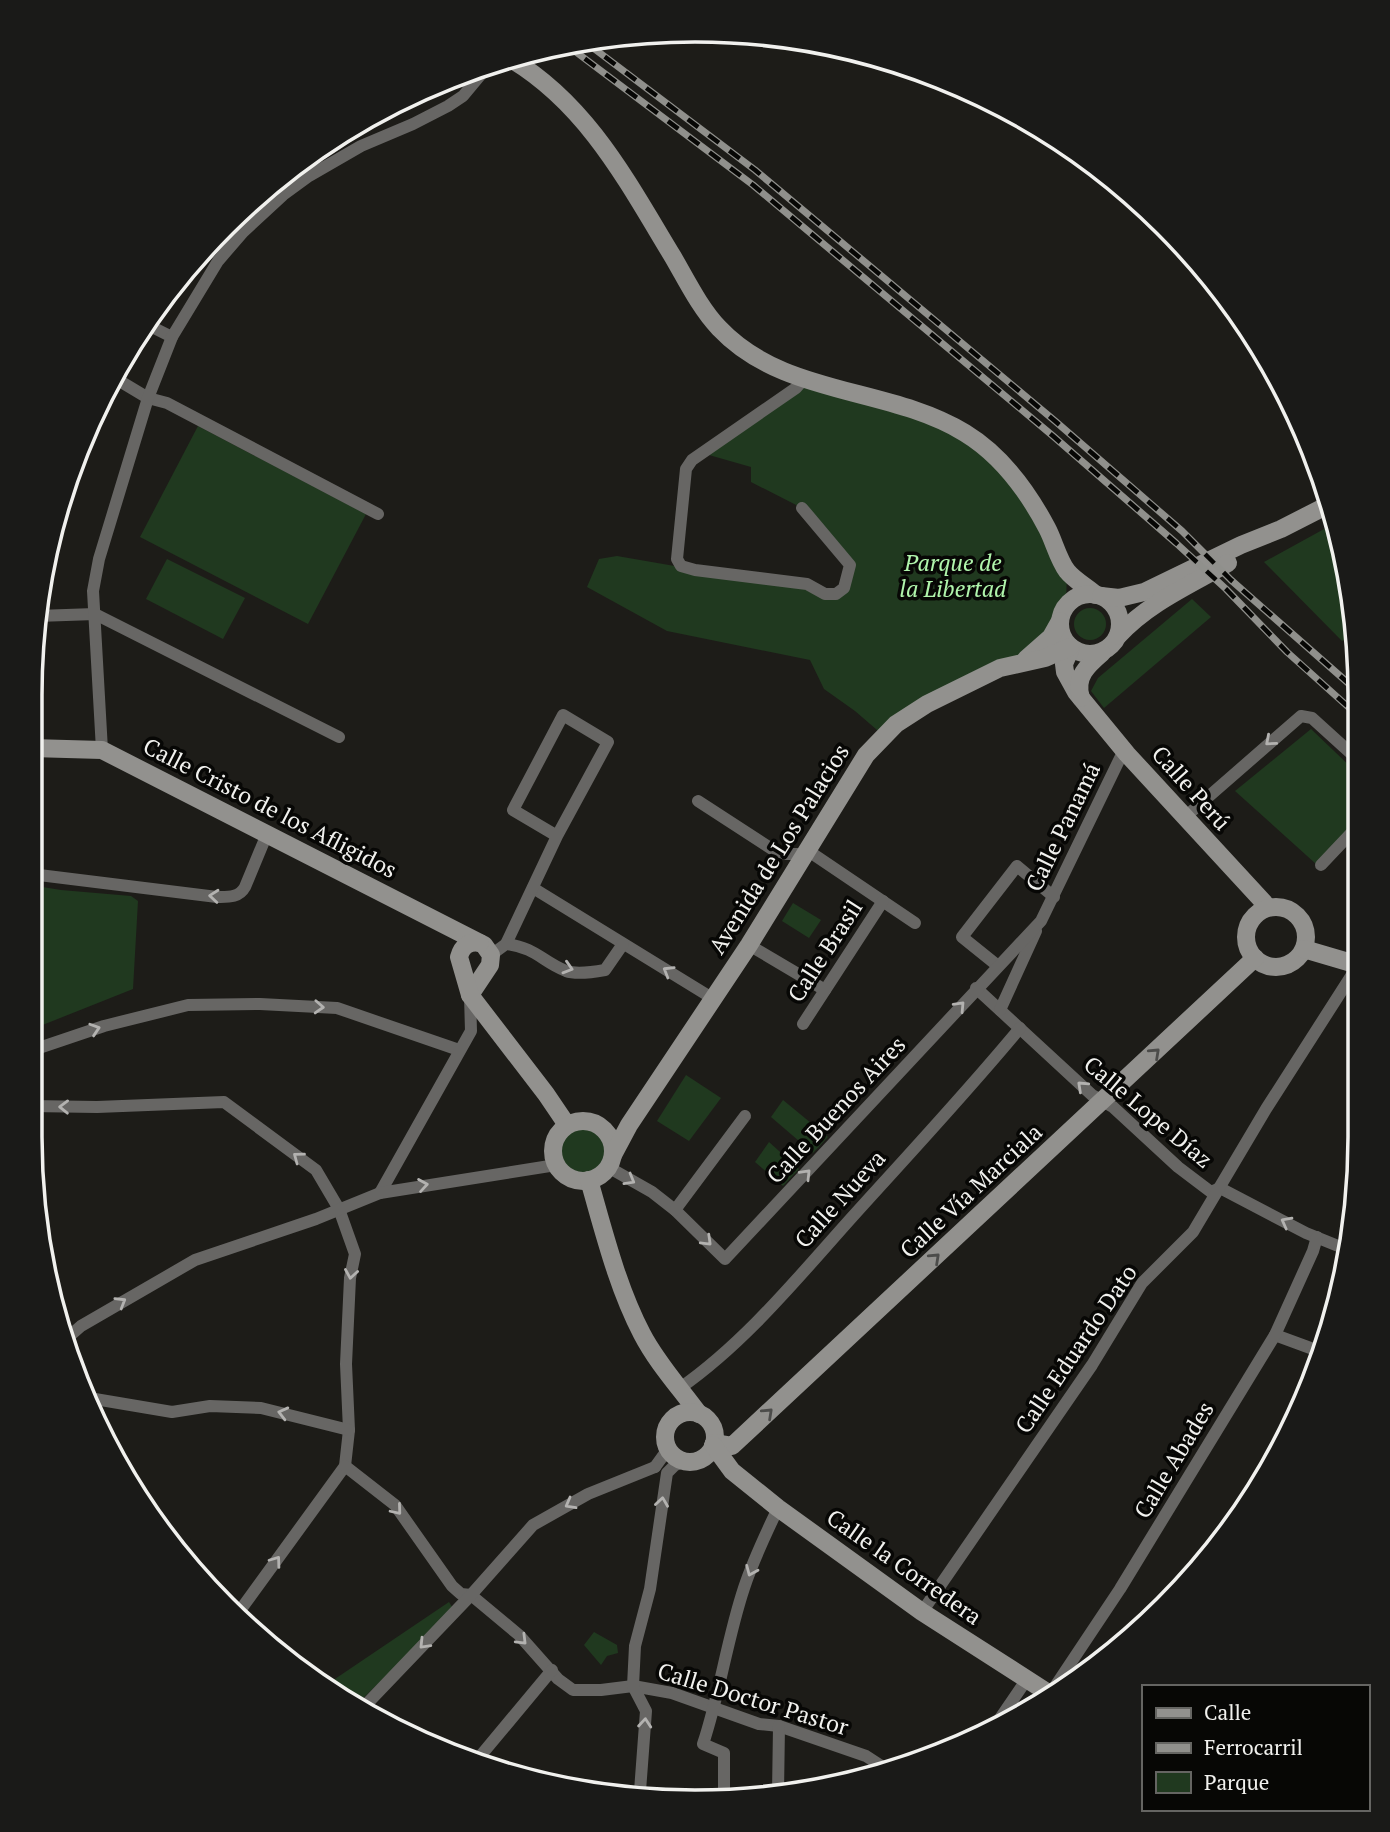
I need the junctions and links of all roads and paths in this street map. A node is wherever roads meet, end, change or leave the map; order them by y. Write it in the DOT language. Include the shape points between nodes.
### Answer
graph roads {
  1 [pos="522,65"];
  2 [pos="476,80"];
  3 [pos="155,328"];
  4 [pos="172,337"];
  5 [pos="803,380"];
  6 [pos="122,382"];
  7 [pos="148,398"];
  8 [pos="802,508"];
  9 [pos="1321,509"];
  10 [pos="378,514"];
  11 [pos="1281,529"];
  12 [pos="1067,570"];
  13 [pos="1098,595"];
  14 [pos="95,614"];
  15 [pos="1062,615"];
  16 [pos="47,616"];
  17 [pos="1118,636"];
  18 [pos="1070,648"];
  19 [pos="1102,653"];
  20 [pos="1045,658"];
  21 [pos="1024,661"];
  22 [pos="1065,672"];
  23 [pos="1081,698"];
  24 [pos="338,737"];
  25 [pos="42,748"];
  26 [pos="102,750"];
  27 [pos="1124,750"];
  28 [pos="1348,751"];
  29 [pos="698,801"];
  30 [pos="1184,818"];
  31 [pos="267,834"];
  32 [pos="556,836"];
  33 [pos="1348,836"];
  34 [pos="805,852"];
  35 [pos="1321,865"];
  36 [pos="42,875"];
  37 [pos="533,888"];
  38 [pos="1054,897"];
  39 [pos="883,901"];
  40 [pos="1268,907"];
  41 [pos="1041,921"];
  42 [pos="915,923"];
  43 [pos="623,944"];
  44 [pos="749,945"];
  45 [pos="1304,947"];
  46 [pos="490,953"];
  47 [pos="1255,958"];
  48 [pos="1348,960"];
  49 [pos="998,966"];
  50 [pos="462,967"];
  51 [pos="1348,980"];
  52 [pos="976,988"];
  53 [pos="825,990"];
  54 [pos="470,995"];
  55 [pos="712,998"];
  56 [pos="1000,1010"];
  57 [pos="803,1024"];
  58 [pos="1020,1028"];
  59 [pos="42,1047"];
  60 [pos="459,1050"];
  61 [pos="1103,1102"];
  62 [pos="42,1106"];
  63 [pos="745,1116"];
  64 [pos="567,1125"];
  65 [pos="629,1125"];
  66 [pos="608,1135"];
  67 [pos="610,1161"];
  68 [pos="555,1165"];
  69 [pos="589,1180"];
  70 [pos="1220,1188"];
  71 [pos="380,1192"];
  72 [pos="339,1209"];
  73 [pos="675,1210"];
  74 [pos="1317,1237"];
  75 [pos="1338,1246"];
  76 [pos="73,1333"];
  77 [pos="1275,1335"];
  78 [pos="1312,1349"];
  79 [pos="680,1388"];
  80 [pos="97,1399"];
  81 [pos="699,1414"];
  82 [pos="676,1416"];
  83 [pos="349,1430"];
  84 [pos="713,1444"];
  85 [pos="668,1449"];
  86 [pos="691,1461"];
  87 [pos="345,1466"];
  88 [pos="661,1470"];
  89 [pos="732,1471"];
  90 [pos="778,1508"];
  91 [pos="471,1595"];
  92 [pos="242,1608"];
  93 [pos="922,1612"];
  94 [pos="552,1670"];
  95 [pos="1063,1676"];
  96 [pos="1027,1679"];
  97 [pos="633,1686"];
  98 [pos="1043,1690"];
  99 [pos="368,1703"];
  100 [pos="715,1708"];
  101 [pos="1004,1712"];
  102 [pos="779,1726"];
  103 [pos="482,1754"];
  104 [pos="878,1764"];
  105 [pos="778,1784"];
  106 [pos="640,1788"];
  107 [pos="724,1789"];
  1 -- 5 [label="street" via="595,133 719,329 770,365"];
  2 -- 4 [label="street" via="448,106 361,146 283,195 218,261"];
  3 -- 4 [label="street"];
  4 -- 7 [label="street"];
  5 -- 8 [label="street" via="692,460 686,469 677,559 681,566 695,570 807,584 825,594 836,594 844,589 850,565"];
  5 -- 12 [label="street" via="902,407 970,437 1020,484"];
  6 -- 7 [label="street"];
  7 -- 10 [label="street" via="167,403"];
  7 -- 14 [label="street" via="99,559 93,591"];
  9 -- 11 [label="street"];
  11 -- 13 [label="street" via="1133,596 1114,599"];
  11 -- 17 [label="street" via="1153,606"];
  12 -- 13 [label="street"];
  12 -- 15 [label="street"];
  13 -- 15 [label="street" via="1075,598"];
  13 -- 17 [label="street" via="1112,603 1119,615"];
  14 -- 16 [label="street"];
  14 -- 24 [label="street"];
  14 -- 26 [label="street"];
  15 -- 18 [label="street" via="1061,633"];
  15 -- 21 [label="street, Avenida de Los Palacios" via="1051,637"];
  17 -- 19 [label="street"];
  18 -- 19 [label="street" via="1087,655"];
  18 -- 20 [label="street, Avenida de Los Palacios"];
  18 -- 22 [label="street"];
  19 -- 23 [label="street" via="1083,669"];
  20 -- 21 [label="street, Avenida de Los Palacios"];
  20 -- 22 [label="street"];
  21 -- 34 [label="street, Avenida de Los Palacios" via="976,678 896,724 866,755"];
  22 -- 23 [label="street, Calle Perú"];
  23 -- 27 [label="street, Calle Perú"];
  25 -- 26 [label="street, Calle Cristo de los Afligidos"];
  26 -- 31 [label="street, Calle Cristo de los Afligidos"];
  27 -- 30 [label="street, Calle Perú"];
  27 -- 38 [label="street, Calle Panamá"];
  28 -- 30 [label="street, one-way" via="1312,718 1301,716"];
  29 -- 34 [label="street" via="775,851"];
  30 -- 40 [label="street, Calle Perú"];
  31 -- 36 [label="street, one-way" via="245,887 234,896"];
  31 -- 46 [label="street, Calle Cristo de los Afligidos"];
  32 -- 32 [label="street" via="608,742 563,715 513,810"];
  32 -- 37 [label="street"];
  33 -- 35 [label="street"];
  34 -- 39 [label="street"];
  34 -- 44 [label="street, Avenida de Los Palacios"];
  37 -- 43 [label="street"];
  37 -- 46 [label="street"];
  38 -- 41 [label="street, Calle Panamá"];
  38 -- 49 [label="street" via="1017,866 961,937"];
  39 -- 42 [label="street"];
  39 -- 53 [label="street, Calle Brasil"];
  40 -- 45 [label="street" via="1288,909 1299,917 1306,932"];
  40 -- 47 [label="street" via="1253,918 1247,930"];
  41 -- 49 [label="street, Calle Panamá"];
  41 -- 56 [label="street, Calle Panamá"];
  46 -- 43 [label="street, Calle Cristo de los Afligidos, one-way" via="525,946 568,971 593,972 605,970"];
  55 -- 43 [label="street, one-way"];
  44 -- 53 [label="street"];
  44 -- 55 [label="street, Avenida de Los Palacios"];
  45 -- 47 [label="street" via="1295,960 1279,967"];
  45 -- 48 [label="street"];
  46 -- 50 [label="street" via="472,975"];
  46 -- 50 [label="street" via="474,942 464,947 459,957"];
  46 -- 54 [label="street"];
  61 -- 47 [label="street, Calle Vía Marciala, one-way"];
  49 -- 52 [label="street, Calle Panamá"];
  50 -- 54 [label="street"];
  51 -- 70 [label="street, Calle Eduardo Dato"];
  52 -- 56 [label="street, Calle Lope Díaz"];
  73 -- 52 [label="street, Calle Buenos Aires, one-way" via="725,1259"];
  53 -- 57 [label="street, Calle Brasil"];
  54 -- 60 [label="street" via="471,1031"];
  54 -- 64 [label="street"];
  55 -- 65 [label="street, Avenida de Los Palacios"];
  56 -- 58 [label="street, Calle Lope Díaz"];
  61 -- 58 [label="street, Calle Lope Díaz, one-way"];
  58 -- 79 [label="street, Calle Nueva" via="750,1328"];
  59 -- 60 [label="street, one-way" via="188,1005 260,1004 337,1008"];
  60 -- 71 [label="street"];
  61 -- 70 [label="street, Calle Lope Díaz" via="1211,1192"];
  84 -- 61 [label="street, Calle Vía Marciala, one-way" via="732,1447"];
  72 -- 62 [label="street, one-way" via="316,1170 224,1102"];
  63 -- 73 [label="street"];
  64 -- 66 [label="street" via="594,1124"];
  64 -- 68 [label="street" via="555,1141"];
  65 -- 66 [label="street"];
  65 -- 67 [label="street, Avenida de Los Palacios"];
  66 -- 67 [label="street"];
  67 -- 69 [label="street"];
  67 -- 73 [label="street, one-way"];
  68 -- 69 [label="street" via="569,1178"];
  71 -- 68 [label="street, one-way"];
  69 -- 79 [label="street" via="631,1309 657,1359"];
  74 -- 70 [label="street, Calle Lope Díaz, one-way"];
  70 -- 93 [label="street, Calle Eduardo Dato" via="1193,1232 1142,1283"];
  71 -- 72 [label="street"];
  76 -- 72 [label="street, one-way" via="195,1260"];
  72 -- 83 [label="street, one-way" via="355,1254 346,1364"];
  74 -- 75 [label="street, Calle Lope Díaz"];
  74 -- 77 [label="street, Calle Abades"];
  77 -- 78 [label="street"];
  77 -- 95 [label="street, Calle Abades"];
  79 -- 81 [label="street"];
  79 -- 82 [label="street"];
  83 -- 80 [label="street, one-way" via="261,1408 210,1406 172,1412"];
  81 -- 82 [label="street"];
  81 -- 84 [label="street" via="712,1427"];
  82 -- 85 [label="street" via="665,1431"];
  83 -- 87 [label="street"];
  84 -- 86 [label="street" via="705,1456"];
  84 -- 89 [label="street, Calle la Corredera"];
  85 -- 86 [label="street"];
  85 -- 88 [label="street"];
  86 -- 88 [label="street"];
  86 -- 89 [label="street, Calle la Corredera"];
  87 -- 91 [label="street, Calle Doctor Pastor, one-way" via="395,1505 452,1586"];
  92 -- 87 [label="street, one-way"];
  88 -- 91 [label="street, one-way" via="588,1494 533,1525"];
  97 -- 88 [label="street, one-way" via="635,1646 650,1589"];
  89 -- 90 [label="street, Calle la Corredera"];
  90 -- 93 [label="street, Calle la Corredera"];
  90 -- 100 [label="street, one-way" via="745,1586"];
  91 -- 94 [label="street, Calle Doctor Pastor, one-way"];
  91 -- 99 [label="street, one-way"];
  93 -- 96 [label="street, Calle la Corredera"];
  94 -- 97 [label="street, Calle Doctor Pastor" via="573,1690"];
  94 -- 103 [label="street"];
  96 -- 98 [label="street, Calle la Corredera"];
  96 -- 101 [label="street"];
  97 -- 100 [label="street, Calle Doctor Pastor"];
  106 -- 97 [label="street, one-way" via="646,1711"];
  100 -- 102 [label="street, Calle Doctor Pastor"];
  100 -- 107 [label="street" via="703,1744 724,1753"];
  102 -- 104 [label="street, Calle Doctor Pastor"];
  102 -- 105 [label="street"];
}
